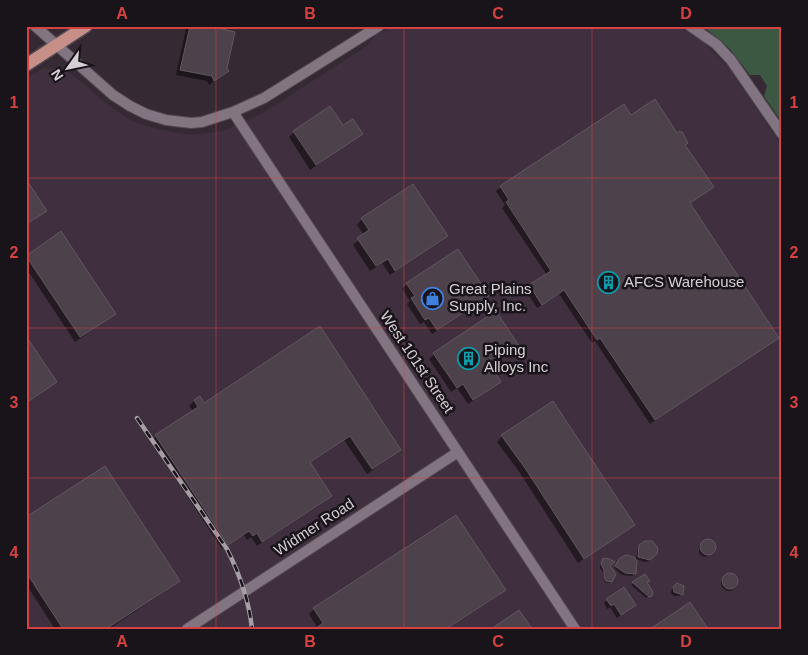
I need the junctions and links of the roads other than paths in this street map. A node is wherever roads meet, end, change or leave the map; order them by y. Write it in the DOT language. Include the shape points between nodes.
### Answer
graph roads {
  1 [pos="35,26"];
  2 [pos="86,26"];
  3 [pos="379,26"];
  4 [pos="690,26"];
  5 [pos="57,45"];
  6 [pos="26,65"];
  7 [pos="233,112"];
  8 [pos="782,134"];
  9 [pos="458,452"];
  10 [pos="187,629"];
  11 [pos="575,629"];
  1 -- 5 [label="street"];
  2 -- 5 [label="main road"];
  3 -- 7 [label="street" via="264,98"];
  4 -- 8 [label="street" via="727,55"];
  5 -- 6 [label="main road"];
  5 -- 7 [label="street" via="113,95 146,114 191,123"];
  7 -- 9 [label="street, West 101st Street"];
  9 -- 10 [label="street, Widmer Road"];
  9 -- 11 [label="street, West 101st Street"];
}
